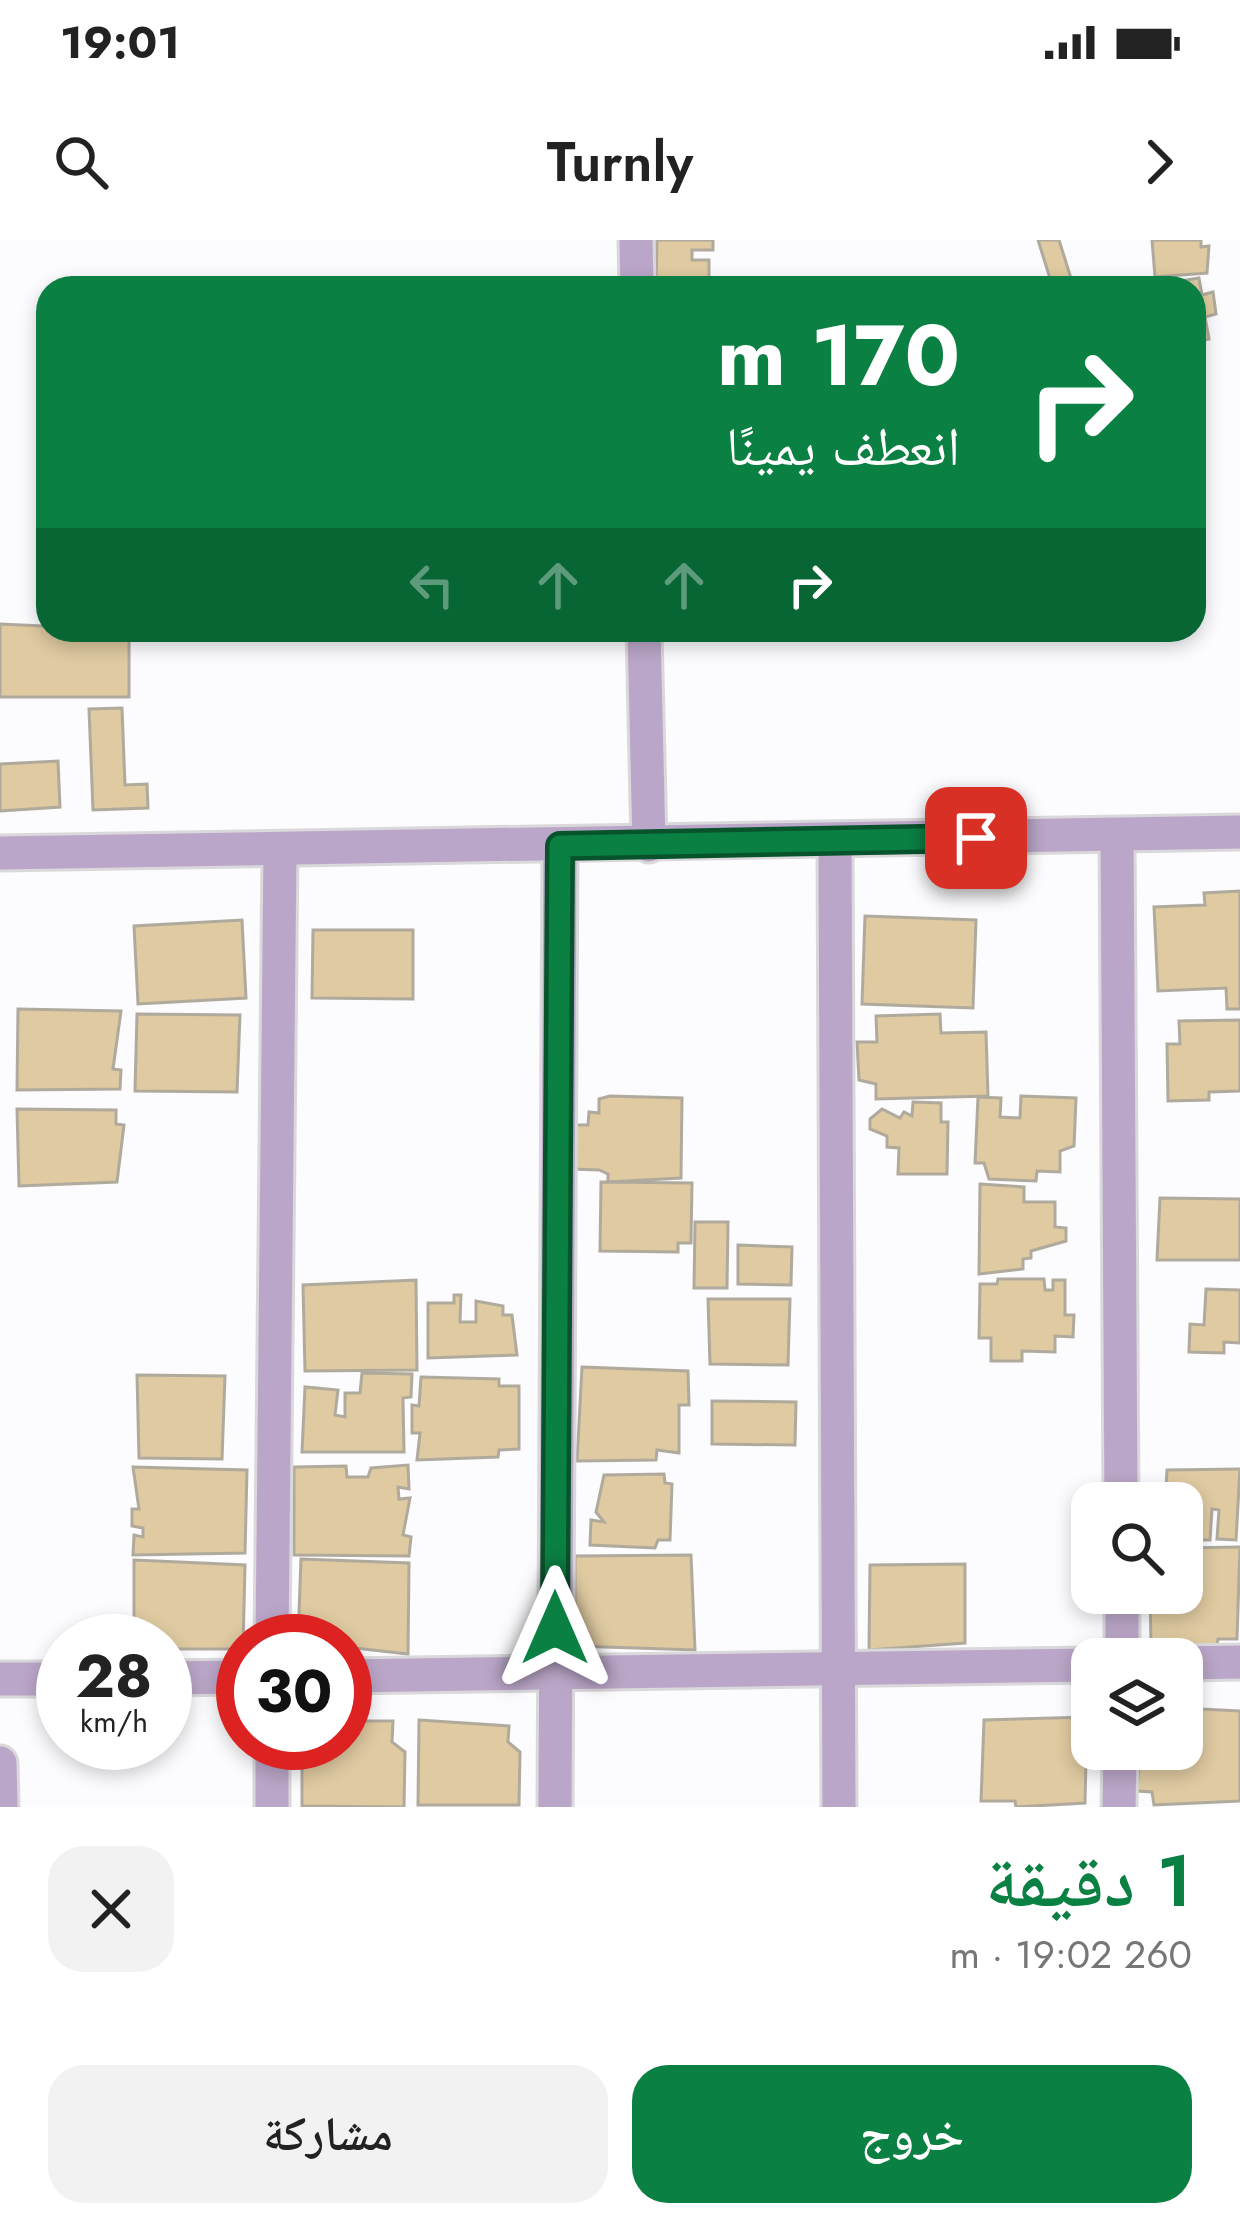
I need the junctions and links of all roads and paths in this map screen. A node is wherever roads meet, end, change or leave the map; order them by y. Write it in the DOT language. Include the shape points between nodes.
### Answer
graph roads {
  1 [pos="636,240"];
  2 [pos="637,276"];
  3 [pos="644,642"];
  4 [pos="1240,832"];
  5 [pos="1118,835"];
  6 [pos="835,841"];
  7 [pos="649,845"];
  8 [pos="560,846"];
  9 [pos="280,850"];
  10 [pos="0,853"];
  11 [pos="1121,1482"];
  12 [pos="272,1614"];
  13 [pos="1240,1662"];
  14 [pos="1203,1663"];
  15 [pos="1071,1665"];
  16 [pos="837,1670"];
  17 [pos="554,1674"];
  18 [pos="372,1676"];
  19 [pos="36,1678"];
  20 [pos="0,1679"];
  21 [pos="0,1763"];
  22 [pos="272,1770"];
  23 [pos="1120,1770"];
  24 [pos="1,1807"];
  25 [pos="272,1807"];
  26 [pos="555,1807"];
  27 [pos="839,1807"];
  28 [pos="1119,1807"];
  1 -- 2 [label="street"];
  3 -- 7 [label="street"];
  4 -- 5 [label="street"];
  5 -- 6 [label="street"];
  5 -- 11 [label="street"];
  6 -- 7 [label="street"];
  6 -- 16 [label="street"];
  7 -- 8 [label="street"];
  8 -- 9 [label="street"];
  8 -- 17 [label="street"];
  9 -- 10 [label="street"];
  9 -- 12 [label="street"];
  13 -- 14 [label="street"];
  15 -- 16 [label="street"];
  16 -- 17 [label="street"];
  16 -- 27 [label="street"];
  17 -- 18 [label="street"];
  17 -- 26 [label="street"];
  19 -- 20 [label="street"];
  21 -- 24 [label="street"];
  22 -- 25 [label="street"];
  23 -- 28 [label="street"];
}
